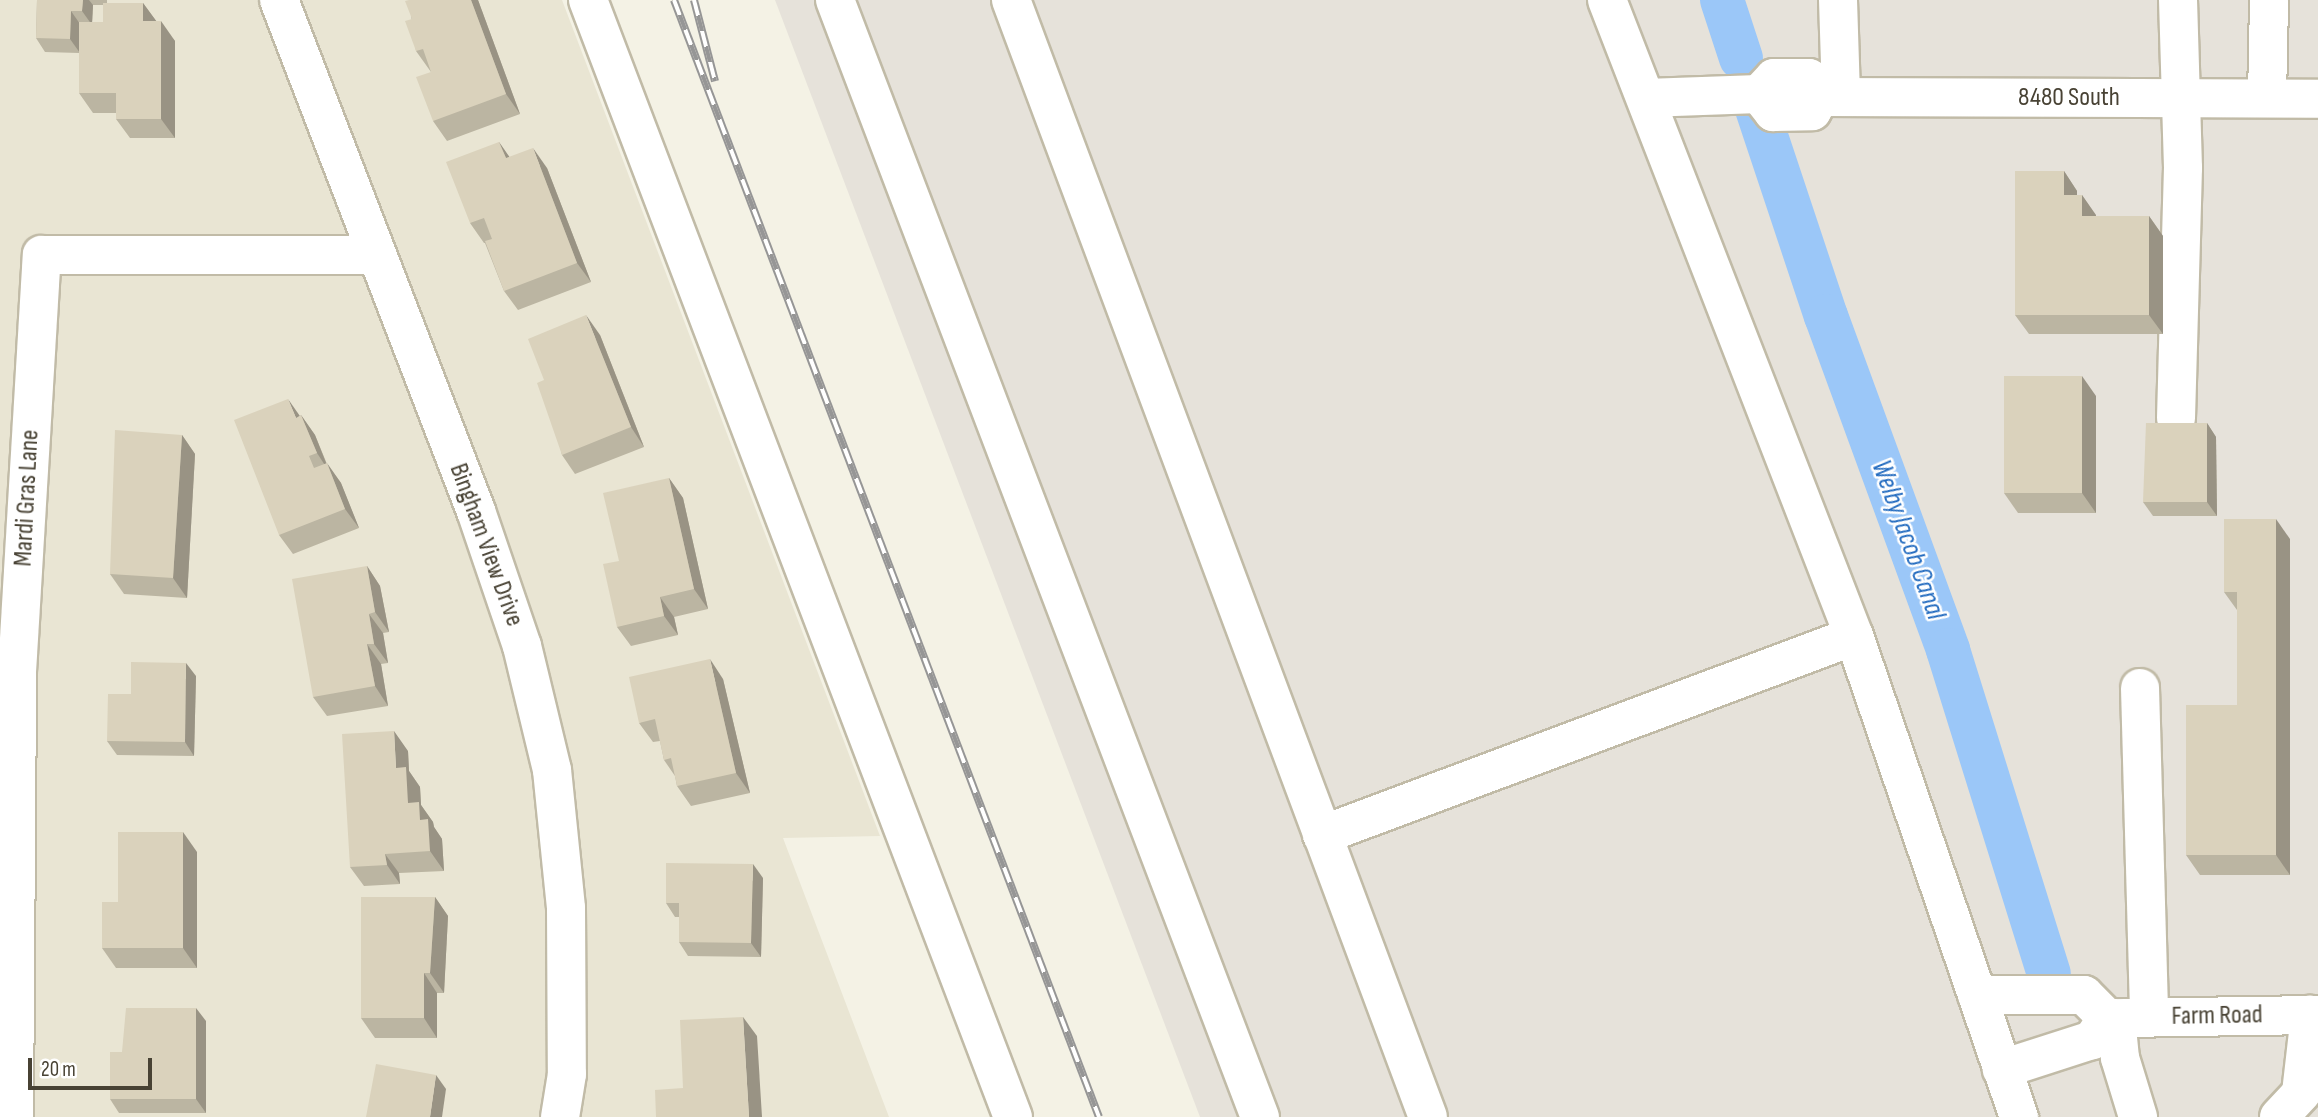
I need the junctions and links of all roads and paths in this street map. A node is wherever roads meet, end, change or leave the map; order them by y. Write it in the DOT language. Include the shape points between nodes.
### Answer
graph roads {
  1 [pos="279,0"];
  2 [pos="588,0"];
  3 [pos="835,0"];
  4 [pos="1011,0"];
  5 [pos="1607,0"];
  6 [pos="1838,0"];
  7 [pos="2178,0"];
  8 [pos="2269,0"];
  9 [pos="1831,97"];
  10 [pos="1646,99"];
  11 [pos="2178,99"];
  12 [pos="2267,99"];
  13 [pos="2318,99"];
  14 [pos="377,255"];
  15 [pos="2176,418"];
  16 [pos="1854,636"];
  17 [pos="2140,688"];
  18 [pos="1322,835"];
  19 [pos="1977,995"];
  20 [pos="2314,1015"];
  21 [pos="2124,1018"];
  22 [pos="2002,1069"];
  23 [pos="14,1117"];
  24 [pos="560,1117"];
  25 [pos="1013,1117"];
  26 [pos="1260,1117"];
  27 [pos="1428,1117"];
  28 [pos="2019,1117"];
  29 [pos="2138,1117"];
  30 [pos="2279,1117"];
  1 -- 14 [label="street, Bingham View Drive"];
  2 -- 25 [label="street"];
  3 -- 26 [label="street"];
  4 -- 18 [label="street"];
  5 -- 10 [label="street"];
  6 -- 9 [label="street"];
  7 -- 11 [label="street"];
  8 -- 12 [label="street"];
  9 -- 10 [label="street" via="1809,78 1774,78 1759,94"];
  9 -- 11 [label="street, 8480 South"];
  10 -- 16 [label="street"];
  11 -- 12 [label="street, 8480 South"];
  11 -- 15 [label="street" via="2183,168"];
  12 -- 13 [label="street, 8480 South"];
  14 -- 23 [label="street, Mardi Gras Lane" via="42,256 17,672"];
  14 -- 24 [label="street, Bingham View Drive" via="476,510 522,646 552,770 566,908 566,1074"];
  16 -- 18 [label="street"];
  16 -- 19 [label="street"];
  17 -- 21 [label="street"];
  18 -- 27 [label="street"];
  19 -- 21 [label="street" via="2084,995"];
  19 -- 22 [label="street"];
  20 -- 21 [label="street, Farm Road"];
  20 -- 30 [label="street" via="2301,1093"];
  21 -- 22 [label="street" via="2092,1040"];
  21 -- 29 [label="street" via="2120,1058"];
  22 -- 28 [label="street"];
}
